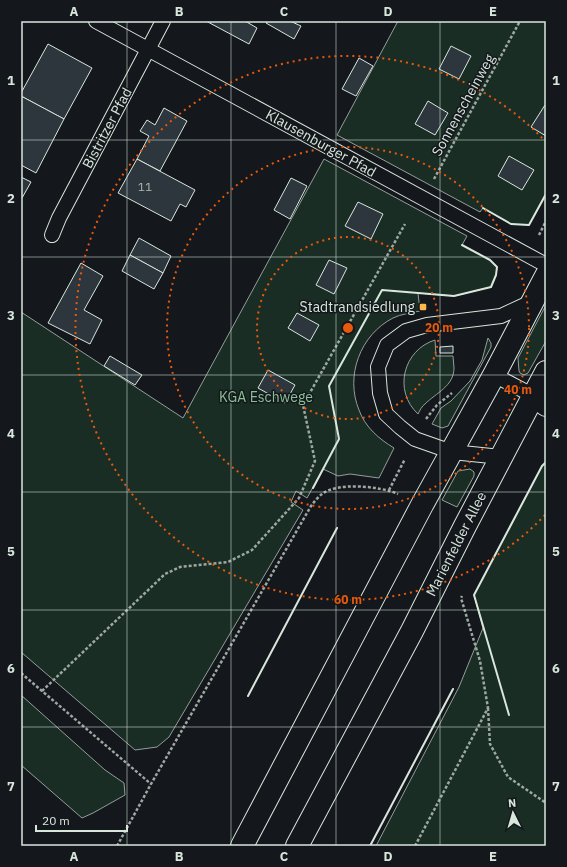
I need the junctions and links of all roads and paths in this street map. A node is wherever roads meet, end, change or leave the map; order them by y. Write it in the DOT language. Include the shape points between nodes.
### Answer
graph roads {
  1 [pos="96,21"];
  2 [pos="163,21"];
  3 [pos="520,21"];
  4 [pos="148,49"];
  5 [pos="420,197"];
  6 [pos="546,221"];
  7 [pos="405,224"];
  8 [pos="52,235"];
  9 [pos="535,241"];
  10 [pos="546,265"];
  11 [pos="546,276"];
  12 [pos="531,302"];
  13 [pos="546,372"];
  14 [pos="494,375"];
  15 [pos="540,400"];
  16 [pos="452,452"];
  17 [pos="408,454"];
  18 [pos="501,457"];
  19 [pos="389,490"];
  20 [pos="402,495"];
  21 [pos="464,592"];
  22 [pos="21,673"];
  23 [pos="42,691"];
  24 [pos="488,708"];
  25 [pos="150,784"];
  26 [pos="546,804"];
  27 [pos="117,846"];
  28 [pos="242,846"];
  29 [pos="297,846"];
  30 [pos="415,846"];
  1 -- 4 [label="lane, Klausenburger Pfad"];
  2 -- 4 [label="lane, Bistritzer Pfad"];
  3 -- 5 [label="path, Sonnenscheinweg" via="432,182"];
  4 -- 5 [label="lane, Klausenburger Pfad"];
  4 -- 8 [label="lane, Bistritzer Pfad"];
  5 -- 10 [label="lane, Klausenburger Pfad"];
  6 -- 9 [label="path"];
  7 -- 23 [label="path" via="303,405 315,461 299,498 252,550 228,562 180,567 165,574"];
  11 -- 12 [label="main road"];
  12 -- 14 [label="main road"];
  12 -- 16 [label="lane" via="501,316 406,331 386,345 378,367 380,393 386,414 415,439"];
  13 -- 15 [label="main road, Marienfelder Allee"];
  14 -- 15 [label="lane"];
  14 -- 16 [label="main road"];
  15 -- 18 [label="main road, Marienfelder Allee"];
  16 -- 18 [label="lane"];
  16 -- 28 [label="main road"];
  17 -- 19 [label="path"];
  18 -- 29 [label="main road, Marienfelder Allee"];
  19 -- 20 [label="path"];
  19 -- 25 [label="path" via="341,487 322,493 311,506"];
  21 -- 24 [label="path" via="461,598 480,661"];
  22 -- 23 [label="path"];
  23 -- 25 [label="path"];
  24 -- 26 [label="path" via="490,744 508,776"];
  24 -- 30 [label="path"];
  25 -- 27 [label="path"];
}
